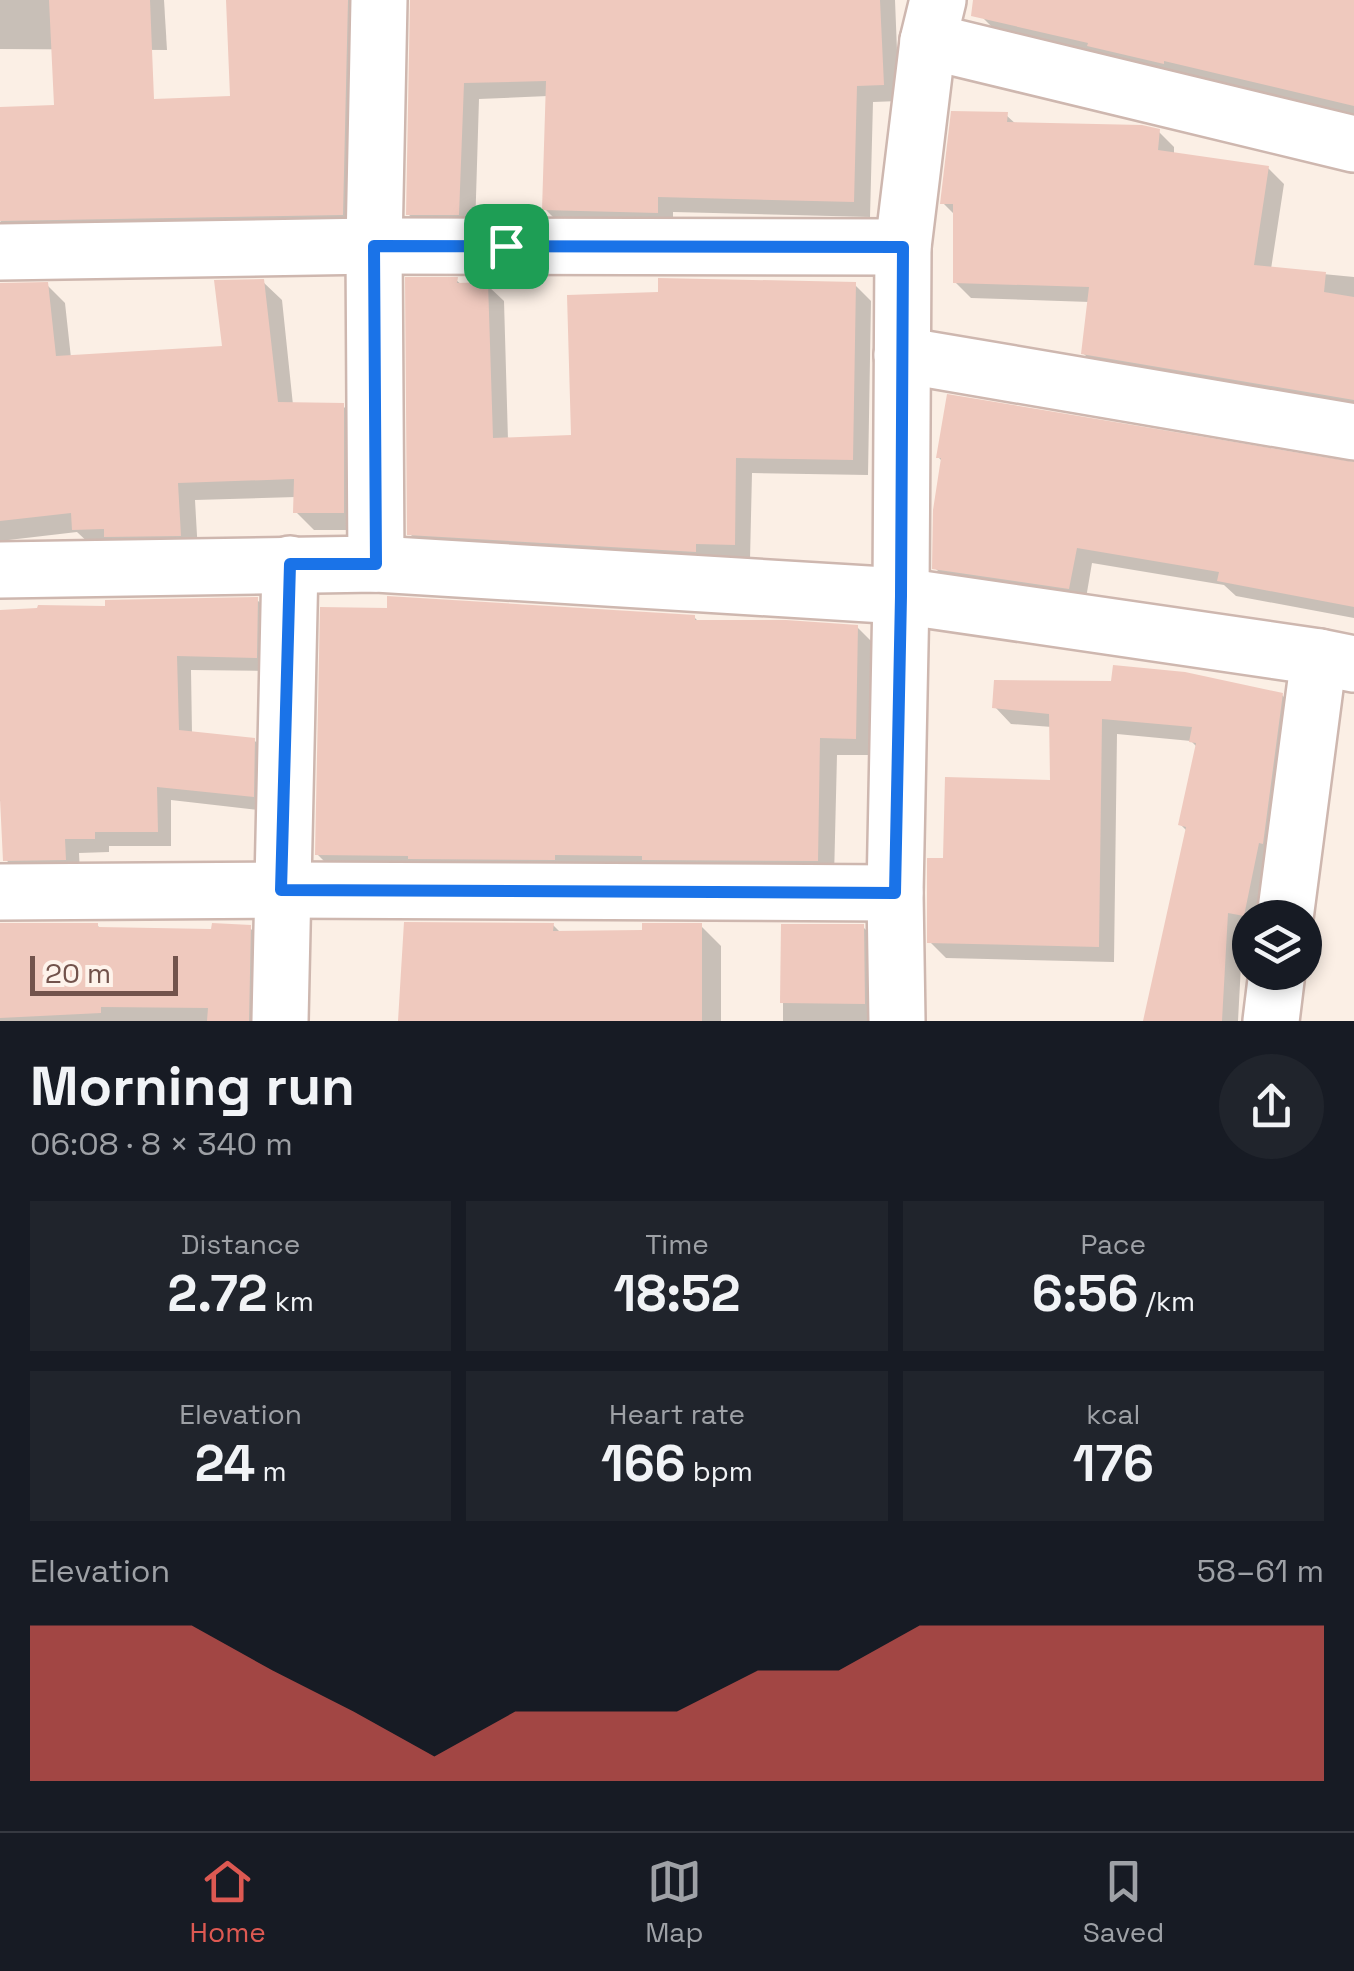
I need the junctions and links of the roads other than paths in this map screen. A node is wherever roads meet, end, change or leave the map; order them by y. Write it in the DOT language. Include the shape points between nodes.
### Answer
graph roads {
  1 [pos="379,0"];
  2 [pos="933,20"];
  3 [pos="1354,144"];
  4 [pos="374,246"];
  5 [pos="903,247"];
  6 [pos="0,252"];
  7 [pos="902,356"];
  8 [pos="1354,432"];
  9 [pos="290,564"];
  10 [pos="376,564"];
  11 [pos="0,570"];
  12 [pos="901,596"];
  13 [pos="1337,660"];
  14 [pos="281,890"];
  15 [pos="0,892"];
  16 [pos="895,893"];
  17 [pos="1289,900"];
  18 [pos="1275,990"];
  19 [pos="280,1021"];
  20 [pos="897,1021"];
  21 [pos="1271,1021"];
  1 -- 4 [label="street"];
  2 -- 3 [label="street"];
  2 -- 5 [label="street"];
  4 -- 5 [label="street"];
  4 -- 6 [label="street"];
  4 -- 10 [label="street"];
  5 -- 7 [label="street"];
  7 -- 8 [label="street"];
  7 -- 12 [label="street"];
  9 -- 10 [label="street"];
  9 -- 11 [label="street"];
  9 -- 14 [label="street"];
  10 -- 12 [label="street"];
  12 -- 13 [label="street"];
  12 -- 16 [label="street"];
  13 -- 17 [label="street"];
  14 -- 15 [label="street"];
  14 -- 16 [label="street"];
  14 -- 19 [label="street"];
  16 -- 20 [label="street"];
  18 -- 21 [label="street"];
}
